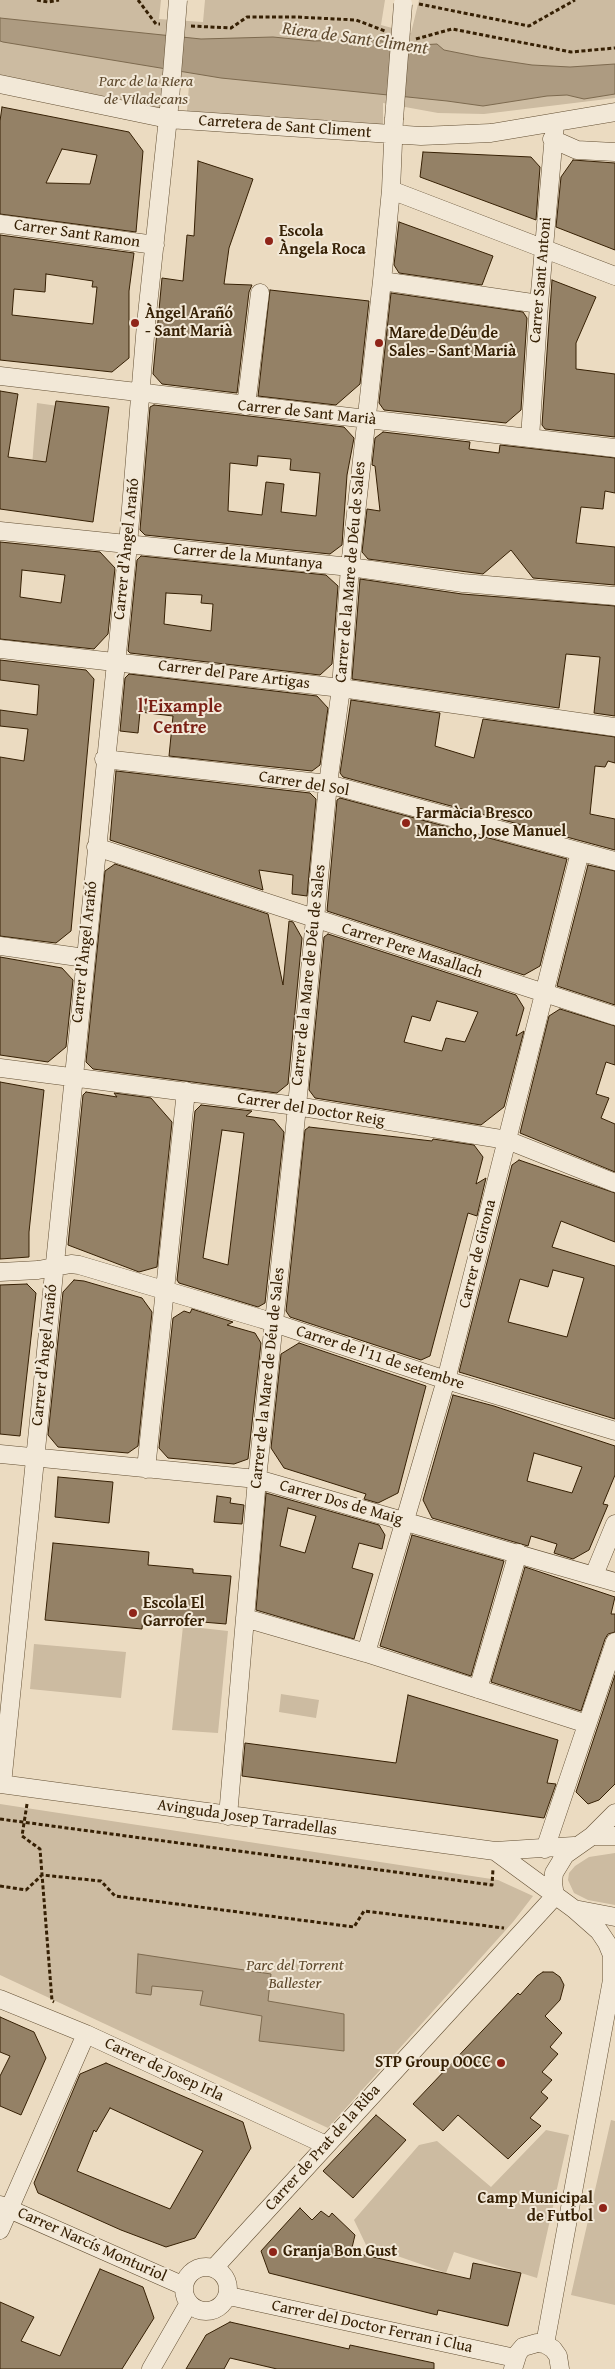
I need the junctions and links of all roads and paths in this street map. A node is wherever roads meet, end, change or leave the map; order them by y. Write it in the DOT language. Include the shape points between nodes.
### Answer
graph roads {
  1 [pos="37,0"];
  2 [pos="59,0"];
  3 [pos="138,0"];
  4 [pos="178,0"];
  5 [pos="574,0"];
  6 [pos="405,2"];
  7 [pos="166,25"];
  8 [pos="184,26"];
  9 [pos="391,34"];
  10 [pos="409,41"];
  11 [pos="615,48"];
  12 [pos="0,84"];
  13 [pos="615,112"];
  14 [pos="168,119"];
  15 [pos="393,127"];
  16 [pos="554,131"];
  17 [pos="615,152"];
  18 [pos="391,190"];
  19 [pos="0,224"];
  20 [pos="155,245"];
  21 [pos="544,250"];
  22 [pos="615,276"];
  23 [pos="382,281"];
  24 [pos="260,293"];
  25 [pos="539,304"];
  26 [pos="0,376"];
  27 [pos="142,394"];
  28 [pos="246,406"];
  29 [pos="366,420"];
  30 [pos="530,438"];
  31 [pos="615,448"];
  32 [pos="0,531"];
  33 [pos="128,545"];
  34 [pos="350,567"];
  35 [pos="615,596"];
  36 [pos="0,649"];
  37 [pos="115,661"];
  38 [pos="341,688"];
  39 [pos="615,727"];
  40 [pos="104,759"];
  41 [pos="328,784"];
  42 [pos="96,847"];
  43 [pos="580,852"];
  44 [pos="615,861"];
  45 [pos="314,919"];
  46 [pos="0,946"];
  47 [pos="85,958"];
  48 [pos="543,993"];
  49 [pos="615,1016"];
  50 [pos="0,1068"];
  51 [pos="72,1076"];
  52 [pos="186,1091"];
  53 [pos="296,1106"];
  54 [pos="507,1140"];
  55 [pos="615,1183"];
  56 [pos="54,1267"];
  57 [pos="0,1272"];
  58 [pos="163,1289"];
  59 [pos="274,1324"];
  60 [pos="446,1380"];
  61 [pos="615,1431"];
  62 [pos="0,1454"];
  63 [pos="34,1458"];
  64 [pos="146,1469"];
  65 [pos="257,1479"];
  66 [pos="404,1521"];
  67 [pos="615,1524"];
  68 [pos="518,1553"];
  69 [pos="594,1575"];
  70 [pos="615,1582"];
  71 [pos="245,1618"];
  72 [pos="615,1642"];
  73 [pos="366,1653"];
  74 [pos="478,1689"];
  75 [pos="588,1724"];
  76 [pos="1,1784"];
  77 [pos="29,1788"];
  78 [pos="615,1813"];
  79 [pos="228,1816"];
  80 [pos="0,1819"];
  81 [pos="592,1836"];
  82 [pos="615,1836"];
  83 [pos="574,1846"];
  84 [pos="545,1849"];
  85 [pos="494,1851"];
  86 [pos="42,1875"];
  87 [pos="0,1886"];
  88 [pos="556,1896"];
  89 [pos="574,1909"];
  90 [pos="615,1917"];
  91 [pos="516,1936"];
  92 [pos="614,1978"];
  93 [pos="0,1999"];
  94 [pos="61,2004"];
  95 [pos="86,2034"];
  96 [pos="326,2145"];
  97 [pos="5,2207"];
  98 [pos="0,2230"];
  99 [pos="214,2268"];
  100 [pos="186,2295"];
  101 [pos="229,2296"];
  102 [pos="545,2344"];
  103 [pos="514,2363"];
  104 [pos="151,2369"];
  105 [pos="560,2369"];
  1 -- 2 [label="path"];
  3 -- 7 [label="path" via="156,24"];
  4 -- 14 [label="street, Carrer d'Àngel Arañó, bridge"];
  5 -- 6 [label="path" via="530,26"];
  6 -- 15 [label="street, Carrer de la Mare de Déu de Sales, bridge"];
  8 -- 9 [label="path" via="231,28 247,17 296,17 356,20"];
  10 -- 11 [label="path" via="452,30 571,52"];
  12 -- 14 [label="street, Carretera de Sant Climent"];
  13 -- 16 [label="street, Carretera de Sant Climent"];
  14 -- 15 [label="street, Carretera de Sant Climent"];
  14 -- 20 [label="street, Carrer d'Àngel Arañó"];
  15 -- 16 [label="street, Carretera de Sant Climent" via="474,134"];
  15 -- 18 [label="street, Carrer de la Mare de Déu de Sales"];
  16 -- 17 [label="street" via="577,150"];
  16 -- 21 [label="street, Carrer Sant Antoni"];
  18 -- 21 [label="street"];
  18 -- 23 [label="street, Carrer de la Mare de Déu de Sales"];
  19 -- 20 [label="street, Carrer Sant Ramon"];
  20 -- 27 [label="street, Carrer d'Àngel Arañó"];
  21 -- 22 [label="street"];
  21 -- 25 [label="street, Carrer Sant Antoni"];
  23 -- 25 [label="street"];
  23 -- 29 [label="street, Carrer de la Mare de Déu de Sales"];
  24 -- 28 [label="street"];
  25 -- 30 [label="street, Carrer Sant Antoni"];
  26 -- 27 [label="street, Carrer de Sant Marià"];
  27 -- 28 [label="street, Carrer de Sant Marià"];
  27 -- 33 [label="street, Carrer d'Àngel Arañó"];
  28 -- 29 [label="street, Carrer de Sant Marià"];
  29 -- 30 [label="street, Carrer de Sant Marià"];
  29 -- 34 [label="street, Carrer de la Mare de Déu de Sales"];
  30 -- 31 [label="street, Carrer de Sant Marià"];
  32 -- 33 [label="street, Carrer de la Muntanya"];
  33 -- 34 [label="street, Carrer de la Muntanya"];
  33 -- 37 [label="street, Carrer d'Àngel Arañó"];
  34 -- 35 [label="street, Carrer de la Muntanya" via="463,583"];
  34 -- 38 [label="street, Carrer de la Mare de Déu de Sales"];
  36 -- 37 [label="street, Carrer del Pare Artigas"];
  37 -- 38 [label="street, Carrer del Pare Artigas"];
  37 -- 40 [label="street, Carrer d'Àngel Arañó"];
  38 -- 39 [label="street, Carrer del Pare Artigas"];
  38 -- 41 [label="street, Carrer de la Mare de Déu de Sales"];
  40 -- 41 [label="street, Carrer del Sol"];
  40 -- 42 [label="street, Carrer d'Àngel Arañó"];
  41 -- 43 [label="street, Carrer del Sol"];
  41 -- 45 [label="street, Carrer de la Mare de Déu de Sales"];
  42 -- 45 [label="street, Carrer Pere Masallach"];
  42 -- 47 [label="street, Carrer d'Àngel Arañó"];
  43 -- 44 [label="street, Carrer del Sol"];
  43 -- 48 [label="street, Carrer de Girona"];
  45 -- 48 [label="street, Carrer Pere Masallach"];
  45 -- 53 [label="street, Carrer de la Mare de Déu de Sales"];
  46 -- 47 [label="street"];
  47 -- 51 [label="street, Carrer d'Àngel Arañó"];
  48 -- 49 [label="street, Carrer Pere Masallach"];
  48 -- 54 [label="street, Carrer de Girona"];
  50 -- 51 [label="street, Carrer del Doctor Reig"];
  51 -- 52 [label="street, Carrer del Doctor Reig"];
  51 -- 56 [label="street, Carrer d'Àngel Arañó"];
  52 -- 53 [label="street, Carrer del Doctor Reig"];
  52 -- 58 [label="street"];
  53 -- 54 [label="street, Carrer del Doctor Reig"];
  53 -- 59 [label="street, Carrer de la Mare de Déu de Sales"];
  54 -- 55 [label="street, Carrer del Doctor Reig"];
  54 -- 60 [label="street, Carrer de Girona"];
  56 -- 57 [label="street, Carrer de l'11 de setembre"];
  56 -- 58 [label="street, Carrer de l'11 de setembre" via="78,1265"];
  56 -- 63 [label="street, Carrer d'Àngel Arañó"];
  58 -- 59 [label="street, Carrer de l'11 de setembre"];
  58 -- 64 [label="street"];
  59 -- 60 [label="street, Carrer de l'11 de setembre"];
  59 -- 65 [label="street, Carrer de la Mare de Déu de Sales"];
  60 -- 61 [label="street, Carrer de l'11 de setembre"];
  60 -- 66 [label="street, Carrer de Girona"];
  62 -- 63 [label="street, Carrer Dos de Maig"];
  63 -- 64 [label="street, Carrer Dos de Maig"];
  63 -- 76 [label="street, Carrer d'Àngel Arañó"];
  64 -- 65 [label="street, Carrer Dos de Maig"];
  65 -- 66 [label="street, Carrer Dos de Maig"];
  65 -- 71 [label="street, Carrer de la Mare de Déu de Sales"];
  66 -- 68 [label="street, Carrer Dos de Maig"];
  66 -- 73 [label="street, Carrer de Girona"];
  67 -- 69 [label="street"];
  68 -- 69 [label="street, Carrer Dos de Maig"];
  68 -- 74 [label="street"];
  69 -- 70 [label="street, Carrer Dos de Maig"];
  71 -- 73 [label="street"];
  71 -- 79 [label="street, Carrer de la Mare de Déu de Sales"];
  72 -- 75 [label="street"];
  73 -- 74 [label="street"];
  74 -- 75 [label="street"];
  75 -- 84 [label="street"];
  76 -- 77 [label="street, Avinguda Josep Tarradellas"];
  77 -- 79 [label="street, Avinguda Josep Tarradellas"];
  77 -- 86 [label="path" via="22,1836 40,1849"];
  78 -- 81 [label="street"];
  79 -- 85 [label="street, Avinguda Josep Tarradellas"];
  80 -- 85 [label="path" via="492,1885"];
  81 -- 82 [label="street"];
  81 -- 83 [label="street"];
  83 -- 84 [label="street, Avinguda Josep Tarradellas"];
  83 -- 88 [label="street" via="554,1873 552,1883"];
  84 -- 85 [label="street, Avinguda Josep Tarradellas"];
  85 -- 88 [label="street, Avinguda Josep Tarradellas"];
  86 -- 87 [label="path" via="26,1890"];
  86 -- 91 [label="path" via="101,1882 115,1896 354,1927 364,1911 506,1928"];
  86 -- 94 [label="path" via="52,2001"];
  88 -- 89 [label="street, Avinguda Josep Tarradellas"];
  88 -- 91 [label="street, Carrer de Prat de la Riba"];
  89 -- 90 [label="street"];
  89 -- 92 [label="street, Avinguda Josep Tarradellas" via="599,1931 607,1943 612,1955"];
  91 -- 96 [label="street, Carrer de Prat de la Riba"];
  92 -- 102 [label="street, Avinguda Josep Tarradellas"];
  93 -- 95 [label="street, Carrer de Josep Irla"];
  95 -- 96 [label="street, Carrer de Josep Irla"];
  95 -- 97 [label="street"];
  96 -- 99 [label="street, Carrer de Prat de la Riba"];
  97 -- 98 [label="street"];
  97 -- 100 [label="street, Carrer Narcís Monturiol"];
  99 -- 100 [label="street" via="195,2270 186,2280"];
  99 -- 101 [label="street" via="226,2279"];
  100 -- 101 [label="street" via="194,2308 208,2311 221,2306"];
  100 -- 104 [label="street"];
  101 -- 103 [label="street, Carrer del Doctor Ferran i Clua"];
  102 -- 103 [label="street" via="523,2347"];
  102 -- 105 [label="street" via="558,2356"];
}
